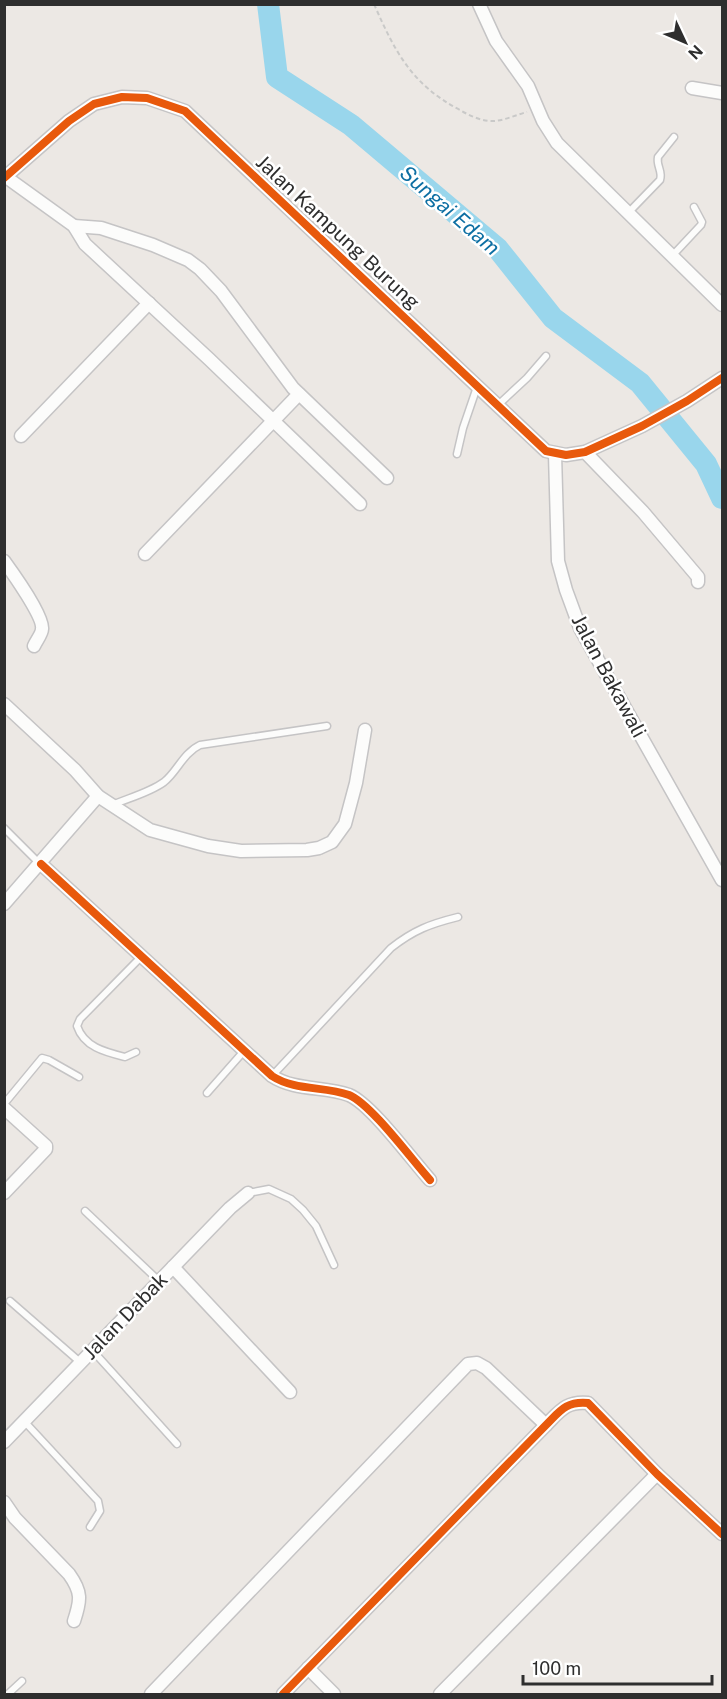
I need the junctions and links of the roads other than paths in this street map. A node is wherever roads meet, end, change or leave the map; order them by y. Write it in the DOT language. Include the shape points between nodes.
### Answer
graph roads {
  1 [pos="479,4"];
  2 [pos="692,88"];
  3 [pos="723,93"];
  4 [pos="674,137"];
  5 [pos="5,178"];
  6 [pos="694,207"];
  7 [pos="628,213"];
  8 [pos="74,226"];
  9 [pos="672,255"];
  10 [pos="149,303"];
  11 [pos="723,305"];
  12 [pos="546,356"];
  13 [pos="720,383"];
  14 [pos="477,387"];
  15 [pos="299,394"];
  16 [pos="497,405"];
  17 [pos="272,422"];
  18 [pos="21,436"];
  19 [pos="585,452"];
  20 [pos="457,454"];
  21 [pos="555,454"];
  22 [pos="387,478"];
  23 [pos="360,504"];
  24 [pos="145,554"];
  25 [pos="4,561"];
  26 [pos="698,582"];
  27 [pos="34,646"];
  28 [pos="4,704"];
  29 [pos="327,726"];
  30 [pos="365,730"];
  31 [pos="98,796"];
  32 [pos="111,806"];
  33 [pos="4,828"];
  34 [pos="41,864"];
  35 [pos="723,880"];
  36 [pos="4,904"];
  37 [pos="458,918"];
  38 [pos="141,957"];
  39 [pos="244,1051"];
  40 [pos="136,1052"];
  41 [pos="272,1076"];
  42 [pos="79,1077"];
  43 [pos="207,1093"];
  44 [pos="4,1106"];
  45 [pos="430,1180"];
  46 [pos="4,1193"];
  47 [pos="248,1193"];
  48 [pos="85,1211"];
  49 [pos="334,1265"];
  50 [pos="173,1267"];
  51 [pos="159,1282"];
  52 [pos="10,1301"];
  53 [pos="92,1350"];
  54 [pos="80,1362"];
  55 [pos="290,1392"];
  56 [pos="24,1421"];
  57 [pos="546,1425"];
  58 [pos="4,1442"];
  59 [pos="177,1444"];
  60 [pos="657,1474"];
  61 [pos="4,1502"];
  62 [pos="90,1527"];
  63 [pos="723,1534"];
  64 [pos="74,1621"];
  65 [pos="308,1668"];
  66 [pos="22,1680"];
  67 [pos="8,1695"];
  68 [pos="151,1695"];
  69 [pos="283,1695"];
  70 [pos="334,1695"];
  71 [pos="440,1695"];
  1 -- 7 [label="street" via="496,41 528,86 548,131"];
  2 -- 3 [label="street"];
  4 -- 7 [label="lane" via="658,157 660,180"];
  5 -- 8 [label="street"];
  5 -- 14 [label="street, Jalan Kampung Burung" via="94,104 122,97 147,98 185,111"];
  6 -- 9 [label="lane" via="701,225"];
  7 -- 9 [label="street"];
  8 -- 10 [label="street" via="85,244"];
  8 -- 15 [label="street" via="101,228 153,245 200,268"];
  9 -- 11 [label="street"];
  10 -- 17 [label="street"];
  10 -- 18 [label="street"];
  12 -- 16 [label="lane"];
  13 -- 19 [label="street"];
  14 -- 16 [label="street, Jalan Kampung Burung"];
  14 -- 20 [label="lane"];
  15 -- 17 [label="street"];
  15 -- 22 [label="street"];
  16 -- 21 [label="street, Jalan Kampung Burung" via="546,451"];
  17 -- 23 [label="street"];
  17 -- 24 [label="street"];
  19 -- 21 [label="street"];
  19 -- 26 [label="street" via="643,512 698,577"];
  21 -- 35 [label="street, Jalan Bakawali" via="558,561 580,628"];
  25 -- 27 [label="street" via="41,622"];
  28 -- 31 [label="street"];
  29 -- 32 [label="lane" via="194,748 165,781"];
  30 -- 32 [label="street" via="345,824 332,842 319,848 241,851 208,846 159,834"];
  31 -- 32 [label="street"];
  31 -- 34 [label="street"];
  33 -- 34 [label="lane"];
  34 -- 36 [label="street"];
  34 -- 38 [label="street"];
  37 -- 41 [label="lane" via="409,933"];
  38 -- 39 [label="street"];
  38 -- 40 [label="lane" via="77,1026 81,1036 96,1048 125,1057"];
  39 -- 41 [label="street"];
  39 -- 43 [label="lane"];
  41 -- 45 [label="street" via="282,1083 349,1095 364,1104"];
  42 -- 44 [label="lane" via="42,1058"];
  44 -- 46 [label="street" via="46,1146"];
  47 -- 49 [label="lane" via="269,1189 291,1199 316,1226"];
  47 -- 50 [label="street, Jalan Dabak"];
  48 -- 51 [label="lane"];
  50 -- 51 [label="street, Jalan Dabak"];
  50 -- 55 [label="street"];
  51 -- 53 [label="street, Jalan Dabak"];
  52 -- 54 [label="lane"];
  53 -- 54 [label="street, Jalan Dabak"];
  53 -- 59 [label="lane"];
  54 -- 56 [label="street, Jalan Dabak"];
  56 -- 58 [label="street, Jalan Dabak"];
  56 -- 62 [label="lane" via="98,1501 100,1511"];
  57 -- 60 [label="street" via="574,1401 588,1403"];
  57 -- 65 [label="street"];
  57 -- 68 [label="street" via="486,1368 468,1364"];
  60 -- 63 [label="street"];
  60 -- 71 [label="street"];
  61 -- 64 [label="street" via="76,1584 80,1605"];
  65 -- 69 [label="street"];
  65 -- 70 [label="street"];
  66 -- 67 [label="lane"];
}
